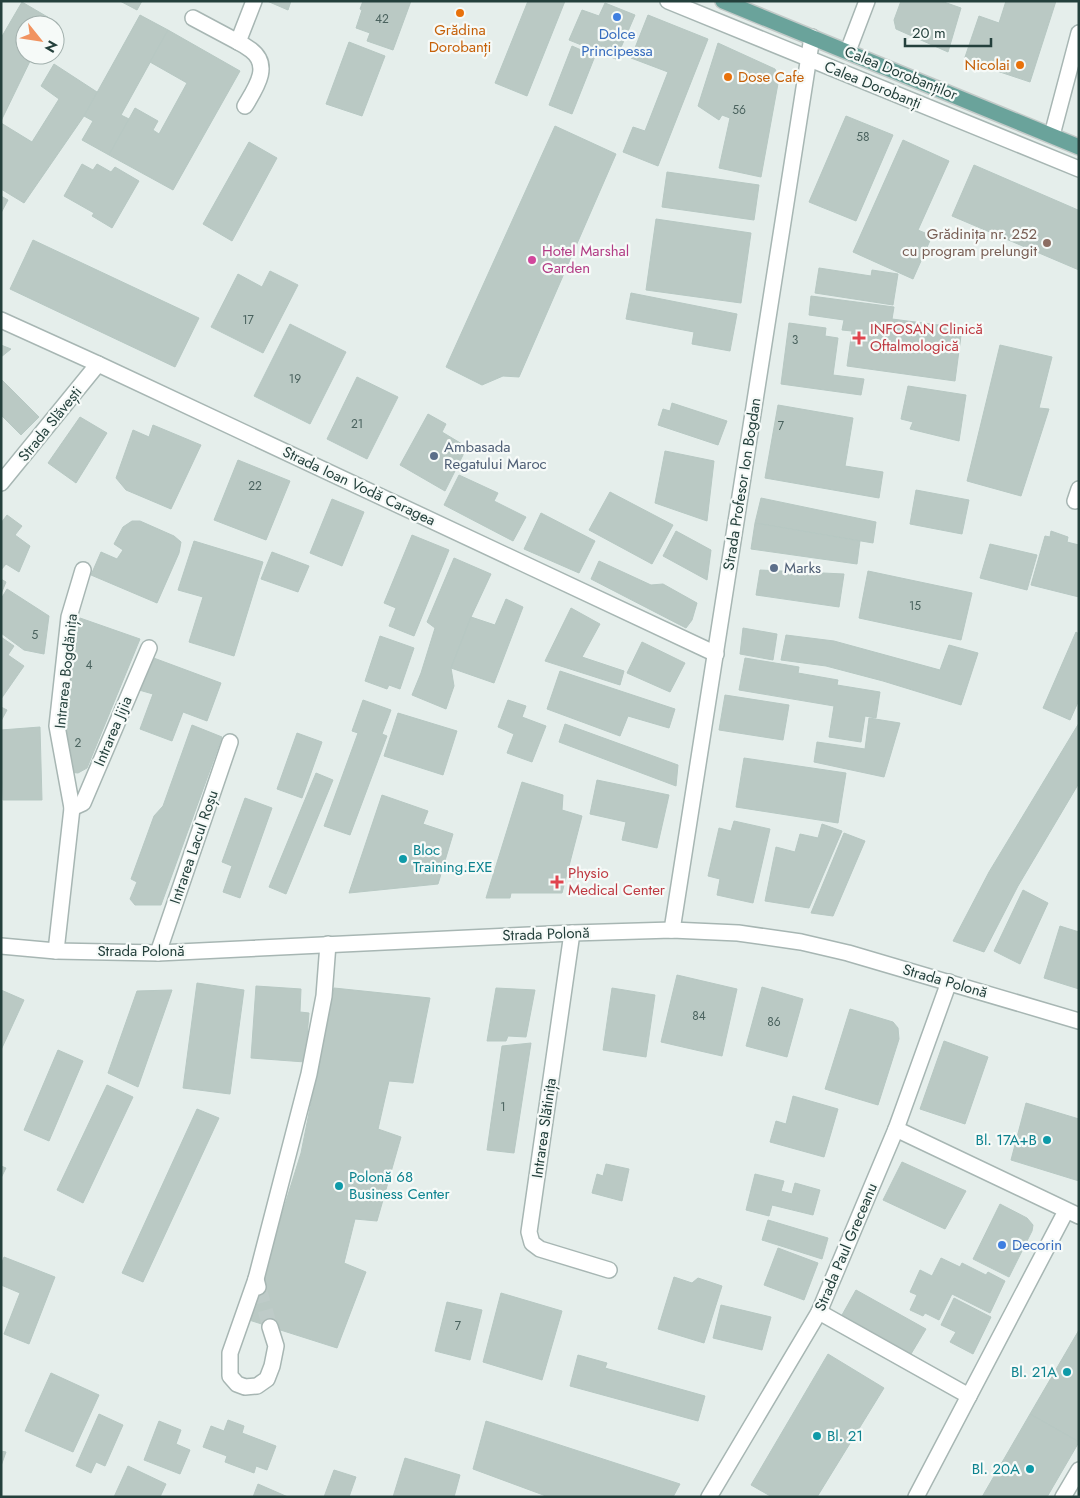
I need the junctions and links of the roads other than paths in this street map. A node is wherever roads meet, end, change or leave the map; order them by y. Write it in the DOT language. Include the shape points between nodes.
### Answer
graph roads {
  1 [pos="254,1"];
  2 [pos="668,1"];
  3 [pos="723,1"];
  4 [pos="867,1"];
  5 [pos="193,18"];
  6 [pos="1079,33"];
  7 [pos="812,37"];
  8 [pos="238,42"];
  9 [pos="848,51"];
  10 [pos="808,58"];
  11 [pos="245,106"];
  12 [pos="1052,135"];
  13 [pos="1079,146"];
  14 [pos="1079,169"];
  15 [pos="1,320"];
  16 [pos="98,364"];
  17 [pos="1,483"];
  18 [pos="83,570"];
  19 [pos="149,648"];
  20 [pos="716,654"];
  21 [pos="230,742"];
  22 [pos="72,808"];
  23 [pos="672,930"];
  24 [pos="572,933"];
  25 [pos="328,944"];
  26 [pos="1,946"];
  27 [pos="56,951"];
  28 [pos="158,953"];
  29 [pos="949,982"];
  30 [pos="1079,1021"];
  31 [pos="896,1129"];
  32 [pos="1072,1213"];
  33 [pos="609,1270"];
  34 [pos="819,1312"];
  35 [pos="270,1327"];
  36 [pos="969,1396"];
  37 [pos="1079,1470"];
  38 [pos="709,1497"];
  39 [pos="916,1497"];
  40 [pos="1063,1497"];
  1 -- 8 [label="street"];
  2 -- 10 [label="street, Calea Dorobanți"];
  3 -- 7 [label="main road, Calea Dorobanților"];
  4 -- 9 [label="street"];
  5 -- 8 [label="street"];
  6 -- 12 [label="street"];
  7 -- 9 [label="main road, Calea Dorobanților"];
  7 -- 10 [label="street, Strada Profesor Ion Bogdan"];
  8 -- 11 [label="street" via="253,51 262,71"];
  9 -- 12 [label="main road, Calea Dorobanților"];
  10 -- 14 [label="street, Calea Dorobanți"];
  10 -- 20 [label="street, Strada Profesor Ion Bogdan"];
  12 -- 13 [label="main road, Calea Dorobanților"];
  15 -- 16 [label="street, Strada Ioan Vodă Caragea"];
  16 -- 17 [label="street, Strada Slăvești"];
  16 -- 20 [label="street, Strada Ioan Vodă Caragea"];
  18 -- 22 [label="street, Intrarea Bogdănița" via="69,617 57,726"];
  19 -- 22 [label="street, Intrarea Jijia" via="83,803"];
  20 -- 23 [label="street, Strada Profesor Ion Bogdan"];
  21 -- 28 [label="street, Intrarea Lacul Roșu"];
  22 -- 27 [label="street, Intrarea Bogdănița"];
  23 -- 24 [label="street, Strada Polonă"];
  23 -- 29 [label="street, Strada Polonă" via="738,933 802,942"];
  24 -- 25 [label="street, Strada Polonă"];
  24 -- 33 [label="street, Intrarea Slătinița" via="529,1232 532,1243 540,1249"];
  25 -- 28 [label="street, Strada Polonă"];
  25 -- 35 [label="street" via="324,996 309,1074 257,1283 230,1353 230,1376 237,1384 257,1386 267,1379 276,1346"];
  26 -- 27 [label="street, Strada Polonă"];
  27 -- 28 [label="street, Strada Polonă"];
  29 -- 30 [label="street, Strada Polonă"];
  29 -- 31 [label="street, Strada Paul Greceanu"];
  31 -- 32 [label="street"];
  31 -- 34 [label="street, Strada Paul Greceanu"];
  32 -- 36 [label="street"];
  34 -- 36 [label="street"];
  34 -- 38 [label="street, Strada Paul Greceanu"];
  36 -- 39 [label="street"];
  37 -- 40 [label="street"];
}
